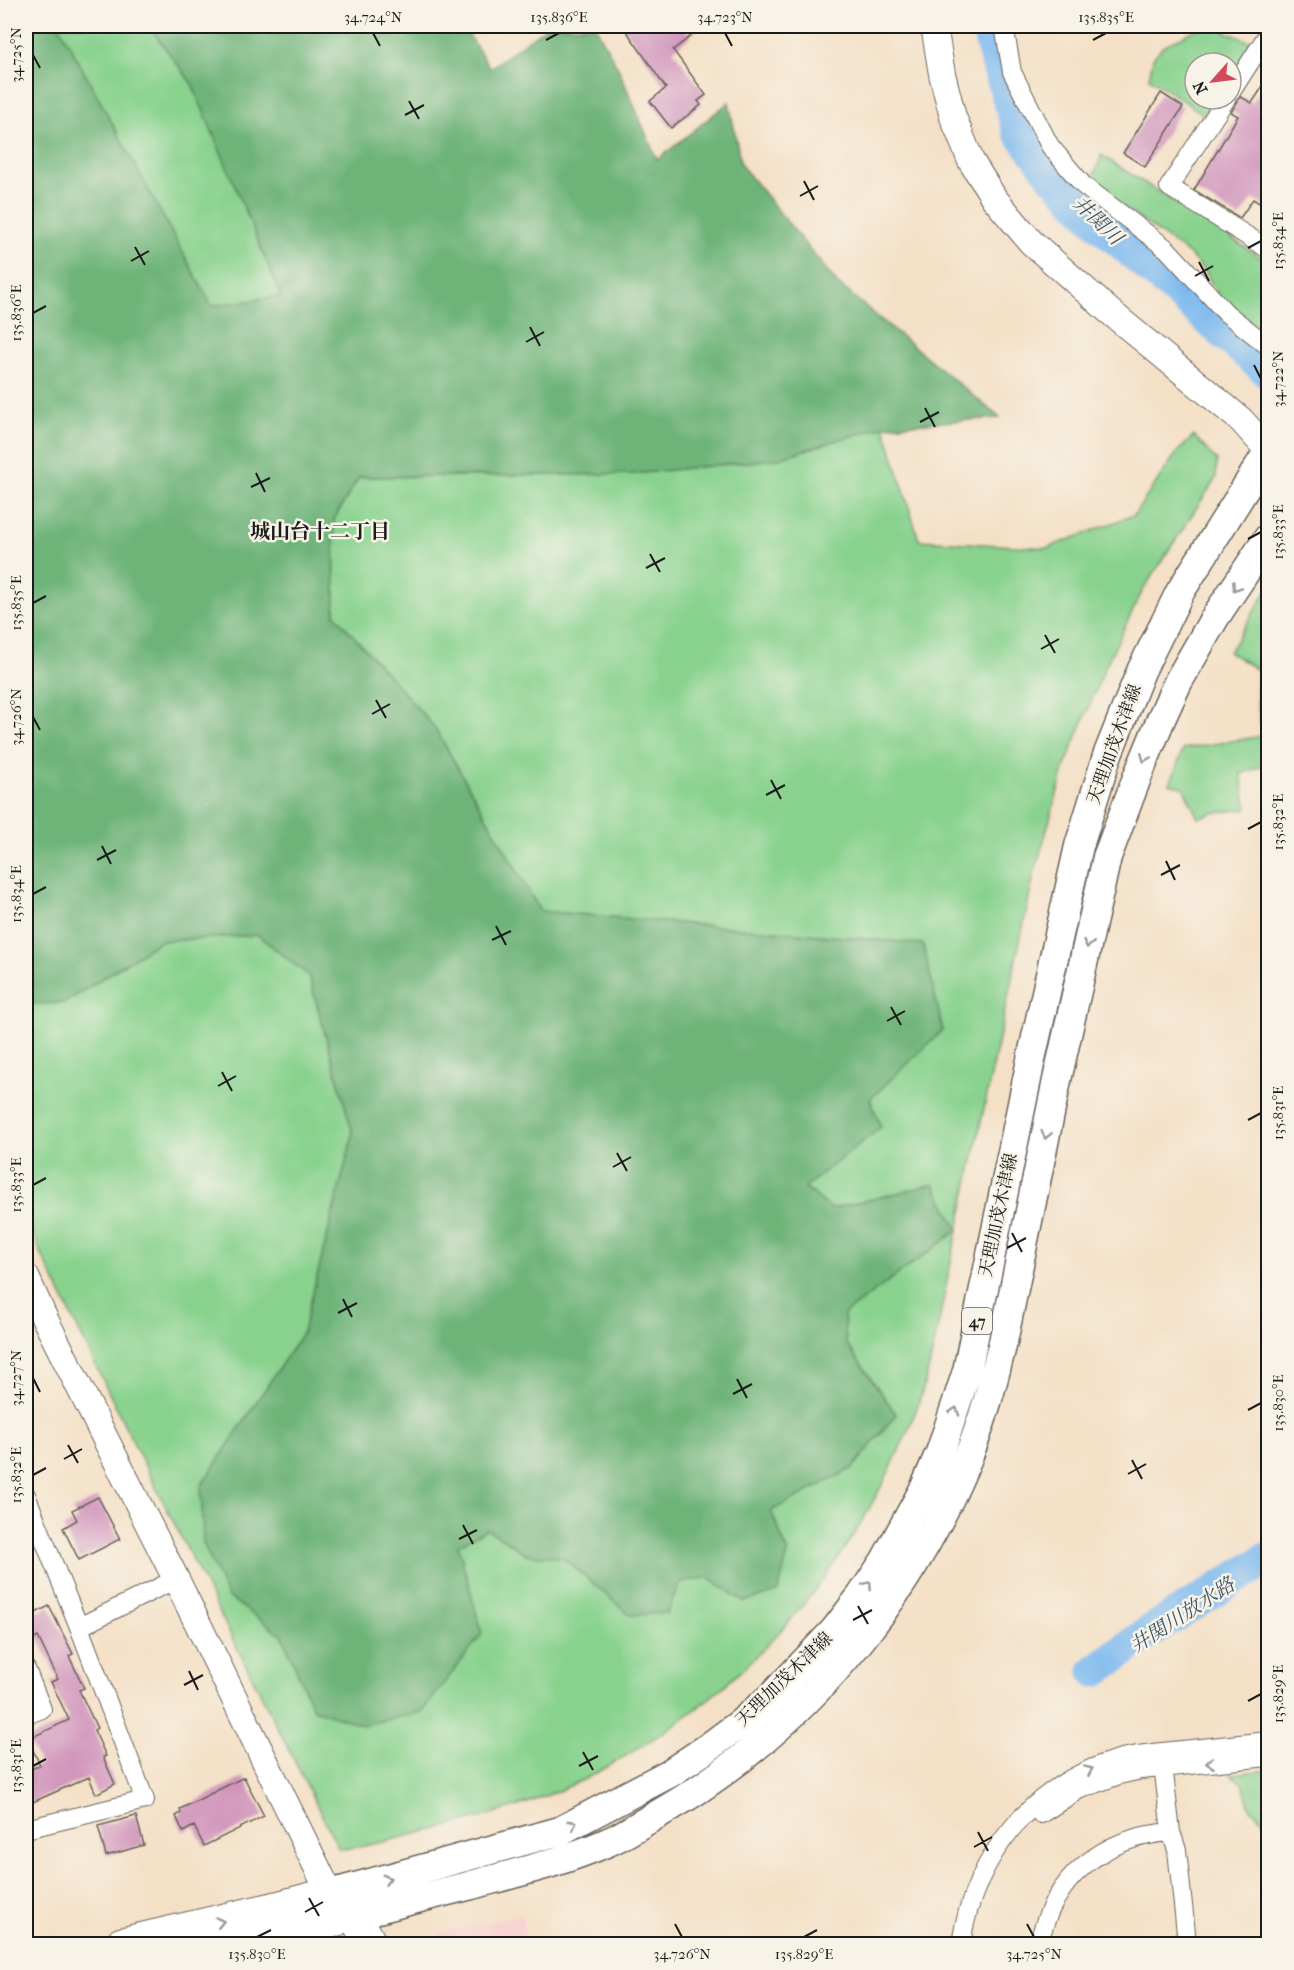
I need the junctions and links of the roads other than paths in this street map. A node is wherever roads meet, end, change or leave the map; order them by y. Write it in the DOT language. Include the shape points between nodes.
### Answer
graph roads {
  1 [pos="934,26"];
  2 [pos="1004,26"];
  3 [pos="1269,34"];
  4 [pos="1243,74"];
  5 [pos="1218,111"];
  6 [pos="1266,241"];
  7 [pos="1269,346"];
  8 [pos="1269,451"];
  9 [pos="1269,538"];
  10 [pos="26,1276"];
  11 [pos="26,1495"];
  12 [pos="176,1579"];
  13 [pos="80,1627"];
  14 [pos="26,1670"];
  15 [pos="26,1715"];
  16 [pos="1269,1741"];
  17 [pos="1269,1756"];
  18 [pos="1162,1760"];
  19 [pos="26,1829"];
  20 [pos="1171,1832"];
  21 [pos="342,1918"];
  22 [pos="122,1944"];
  23 [pos="238,1944"];
  24 [pos="370,1944"];
  25 [pos="961,1944"];
  26 [pos="970,1944"];
  27 [pos="1038,1944"];
  28 [pos="1183,1944"];
  1 -- 8 [label="street" via="953,117 971,161 994,198 1031,242 1241,420"];
  2 -- 7 [label="street" via="1012,72 1050,146 1083,185 1167,249 1226,314"];
  3 -- 4 [label="street"];
  5 -- 6 [label="street" via="1169,187"];
  21 -- 8 [label="main road, 天理加茂木津線 / 47, one-way" via="560,1831 670,1773 741,1723 774,1694 834,1630 885,1560 937,1459 967,1371 1076,858 1103,767 1141,671 1180,592"];
  9 -- 21 [label="main road, 天理加茂木津線 / 47, one-way" via="1214,619 1178,682 1118,826 1107,857 990,1391 951,1496 891,1601 840,1666 797,1710 751,1751 684,1799 610,1841 539,1868"];
  10 -- 12 [label="street"];
  11 -- 13 [label="street"];
  12 -- 13 [label="street"];
  12 -- 21 [label="street"];
  13 -- 19 [label="street" via="145,1800"];
  14 -- 15 [label="street" via="42,1709"];
  16 -- 18 [label="street"];
  17 -- 18 [label="street, one-way"];
  18 -- 20 [label="street"];
  25 -- 18 [label="street, one-way" via="978,1881 1002,1840 1029,1810 1055,1789 1099,1766 1122,1758"];
  18 -- 26 [label="street" via="1098,1781 1041,1814 997,1866 978,1908"];
  20 -- 27 [label="street" via="1138,1836 1089,1861 1054,1901"];
  20 -- 28 [label="street" via="1177,1850"];
  22 -- 21 [label="highway, one-way" via="282,1907"];
  21 -- 23 [label="highway"];
  21 -- 24 [label="highway"];
}
